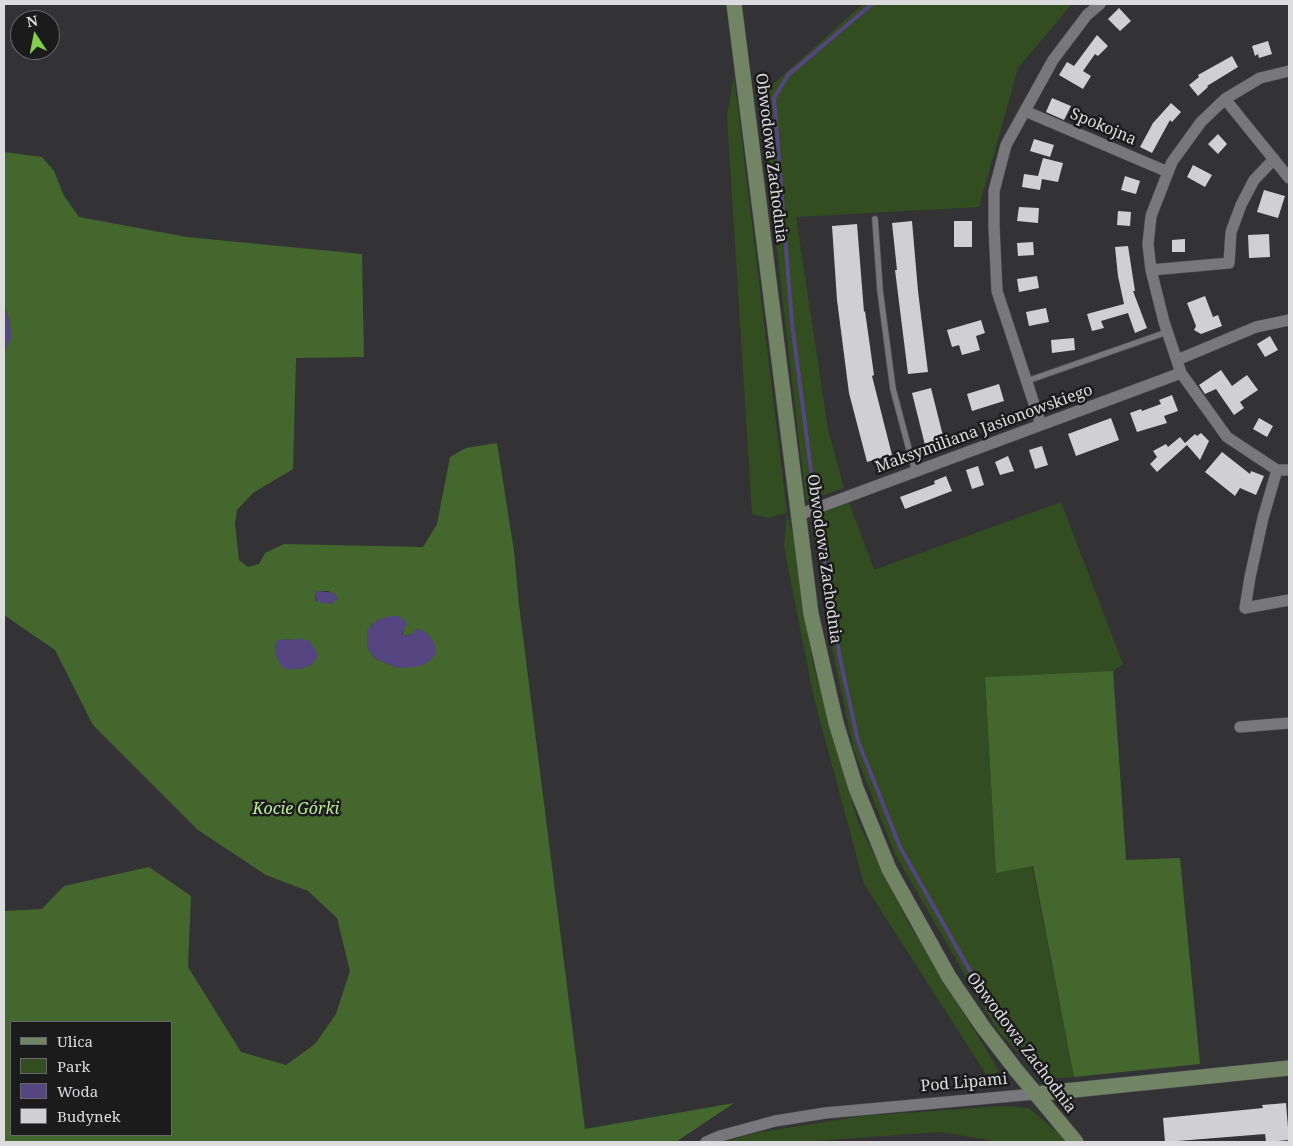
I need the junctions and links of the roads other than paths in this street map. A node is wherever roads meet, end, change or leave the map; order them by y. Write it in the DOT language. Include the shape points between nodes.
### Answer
graph roads {
  1 [pos="734,4"];
  2 [pos="1100,4"];
  3 [pos="1289,71"];
  4 [pos="1225,99"];
  5 [pos="1025,112"];
  6 [pos="1274,159"];
  7 [pos="1168,172"];
  8 [pos="1289,178"];
  9 [pos="875,219"];
  10 [pos="1151,270"];
  11 [pos="1289,320"];
  12 [pos="1168,332"];
  13 [pos="1177,360"];
  14 [pos="1181,373"];
  15 [pos="1027,381"];
  16 [pos="1041,425"];
  17 [pos="1283,470"];
  18 [pos="915,472"];
  19 [pos="798,515"];
  20 [pos="1289,600"];
  21 [pos="1289,723"];
  22 [pos="1240,728"];
  23 [pos="1289,1068"];
  24 [pos="1035,1094"];
  25 [pos="706,1142"];
  26 [pos="1076,1142"];
  1 -- 19 [label="main road, Obwodowa Zachodnia"];
  2 -- 5 [label="street" via="1087,15 1052,60"];
  3 -- 4 [label="street" via="1260,78"];
  4 -- 6 [label="street"];
  4 -- 7 [label="street" via="1201,122"];
  5 -- 7 [label="street, Spokojna"];
  5 -- 15 [label="street" via="1006,145 994,191 994,227 997,291"];
  6 -- 8 [label="street"];
  6 -- 10 [label="street" via="1254,180 1241,205 1231,232 1229,263"];
  7 -- 10 [label="street" via="1151,216 1148,244"];
  9 -- 18 [label="lane" via="880,290 893,389"];
  10 -- 12 [label="street"];
  11 -- 13 [label="street" via="1256,327"];
  12 -- 13 [label="street"];
  12 -- 15 [label="lane"];
  13 -- 14 [label="street"];
  14 -- 16 [label="street, Maksymiliana Jasionowskiego"];
  14 -- 17 [label="street" via="1228,437"];
  15 -- 16 [label="street"];
  16 -- 18 [label="street, Maksymiliana Jasionowskiego"];
  17 -- 20 [label="street" via="1263,518 1245,608"];
  18 -- 19 [label="street, Maksymiliana Jasionowskiego"];
  19 -- 24 [label="main road, Obwodowa Zachodnia" via="811,614 836,723 856,788 889,869 949,977"];
  21 -- 22 [label="street"];
  23 -- 24 [label="main road, Pod Lipami"];
  24 -- 25 [label="street, Pod Lipami" via="825,1113 775,1121"];
  24 -- 26 [label="main road, Obwodowa Zachodnia"];
}
